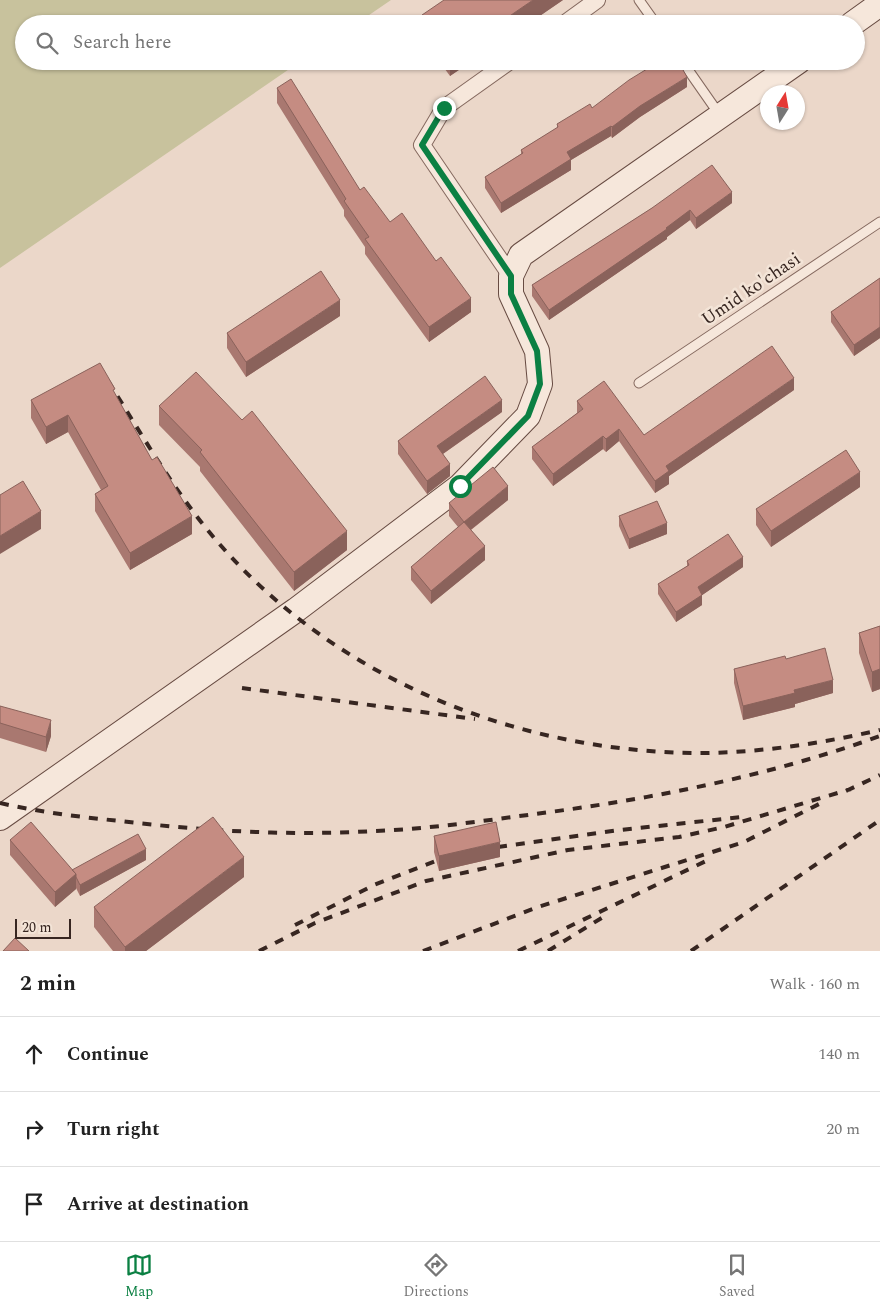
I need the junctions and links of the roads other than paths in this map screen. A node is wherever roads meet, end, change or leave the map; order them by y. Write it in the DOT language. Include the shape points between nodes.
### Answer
graph roads {
  1 [pos="598,0"];
  2 [pos="639,0"];
  3 [pos="880,4"];
  4 [pos="577,15"];
  5 [pos="650,15"];
  6 [pos="865,15"];
  7 [pos="497,70"];
  8 [pos="688,70"];
  9 [pos="786,70"];
  10 [pos="720,116"];
  11 [pos="880,222"];
  12 [pos="511,276"];
  13 [pos="639,383"];
  14 [pos="0,818"];
  1 -- 4 [label="street"];
  2 -- 5 [label="lane"];
  3 -- 6 [label="street"];
  7 -- 12 [label="street" via="444,108 422,145"];
  8 -- 10 [label="lane"];
  9 -- 10 [label="street"];
  10 -- 12 [label="street" via="521,255"];
  11 -- 13 [label="lane, Umid ko'chasi"];
  12 -- 14 [label="street" via="511,294 537,351 540,384 528,416 460,486 296,610"];
}
